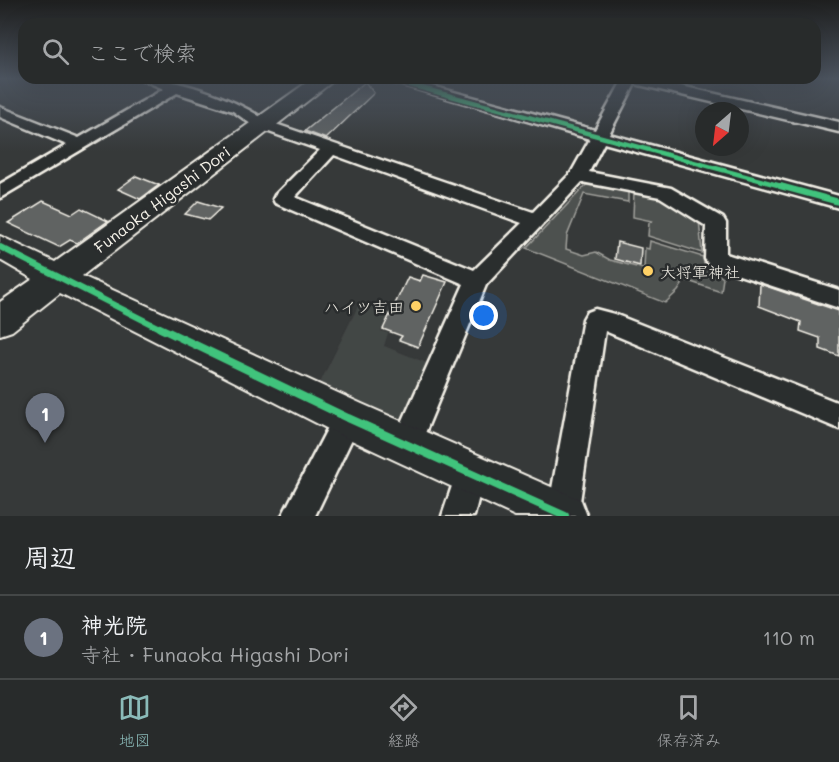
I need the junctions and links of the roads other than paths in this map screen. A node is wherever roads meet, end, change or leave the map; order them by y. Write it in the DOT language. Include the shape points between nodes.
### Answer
graph roads {
  1 [pos="152,102"];
  2 [pos="219,102"];
  3 [pos="292,102"];
  4 [pos="474,102"];
  5 [pos="618,102"];
  6 [pos="728,102"];
  7 [pos="0,112"];
  8 [pos="261,124"];
  9 [pos="839,128"];
  10 [pos="601,137"];
  11 [pos="81,145"];
  12 [pos="332,148"];
  13 [pos="578,176"];
  14 [pos="0,192"];
  15 [pos="839,202"];
  16 [pos="535,220"];
  17 [pos="0,247"];
  18 [pos="56,278"];
  19 [pos="477,280"];
  20 [pos="839,299"];
  21 [pos="0,321"];
  22 [pos="839,416"];
  23 [pos="348,418"];
  24 [pos="406,445"];
  25 [pos="470,472"];
  26 [pos="564,515"];
  27 [pos="298,516"];
  28 [pos="458,516"];
  1 -- 11 [label="street"];
  2 -- 8 [label="street" via="238,108"];
  3 -- 8 [label="street, Funaoka Higashi Dori"];
  4 -- 10 [label="street"];
  5 -- 10 [label="street"];
  6 -- 9 [label="street"];
  7 -- 11 [label="street"];
  8 -- 12 [label="street"];
  8 -- 18 [label="street, Funaoka Higashi Dori"];
  10 -- 13 [label="street"];
  10 -- 15 [label="street"];
  11 -- 14 [label="street"];
  12 -- 16 [label="street"];
  12 -- 19 [label="street" via="282,199"];
  13 -- 16 [label="street"];
  13 -- 20 [label="street" via="665,192 717,223 716,259"];
  16 -- 19 [label="street"];
  17 -- 18 [label="street"];
  18 -- 21 [label="street, Funaoka Higashi Dori"];
  18 -- 23 [label="street"];
  19 -- 24 [label="street"];
  22 -- 26 [label="street" via="595,319"];
  23 -- 24 [label="street"];
  23 -- 27 [label="street"];
  24 -- 25 [label="street"];
  25 -- 26 [label="street"];
  25 -- 28 [label="street"];
}
